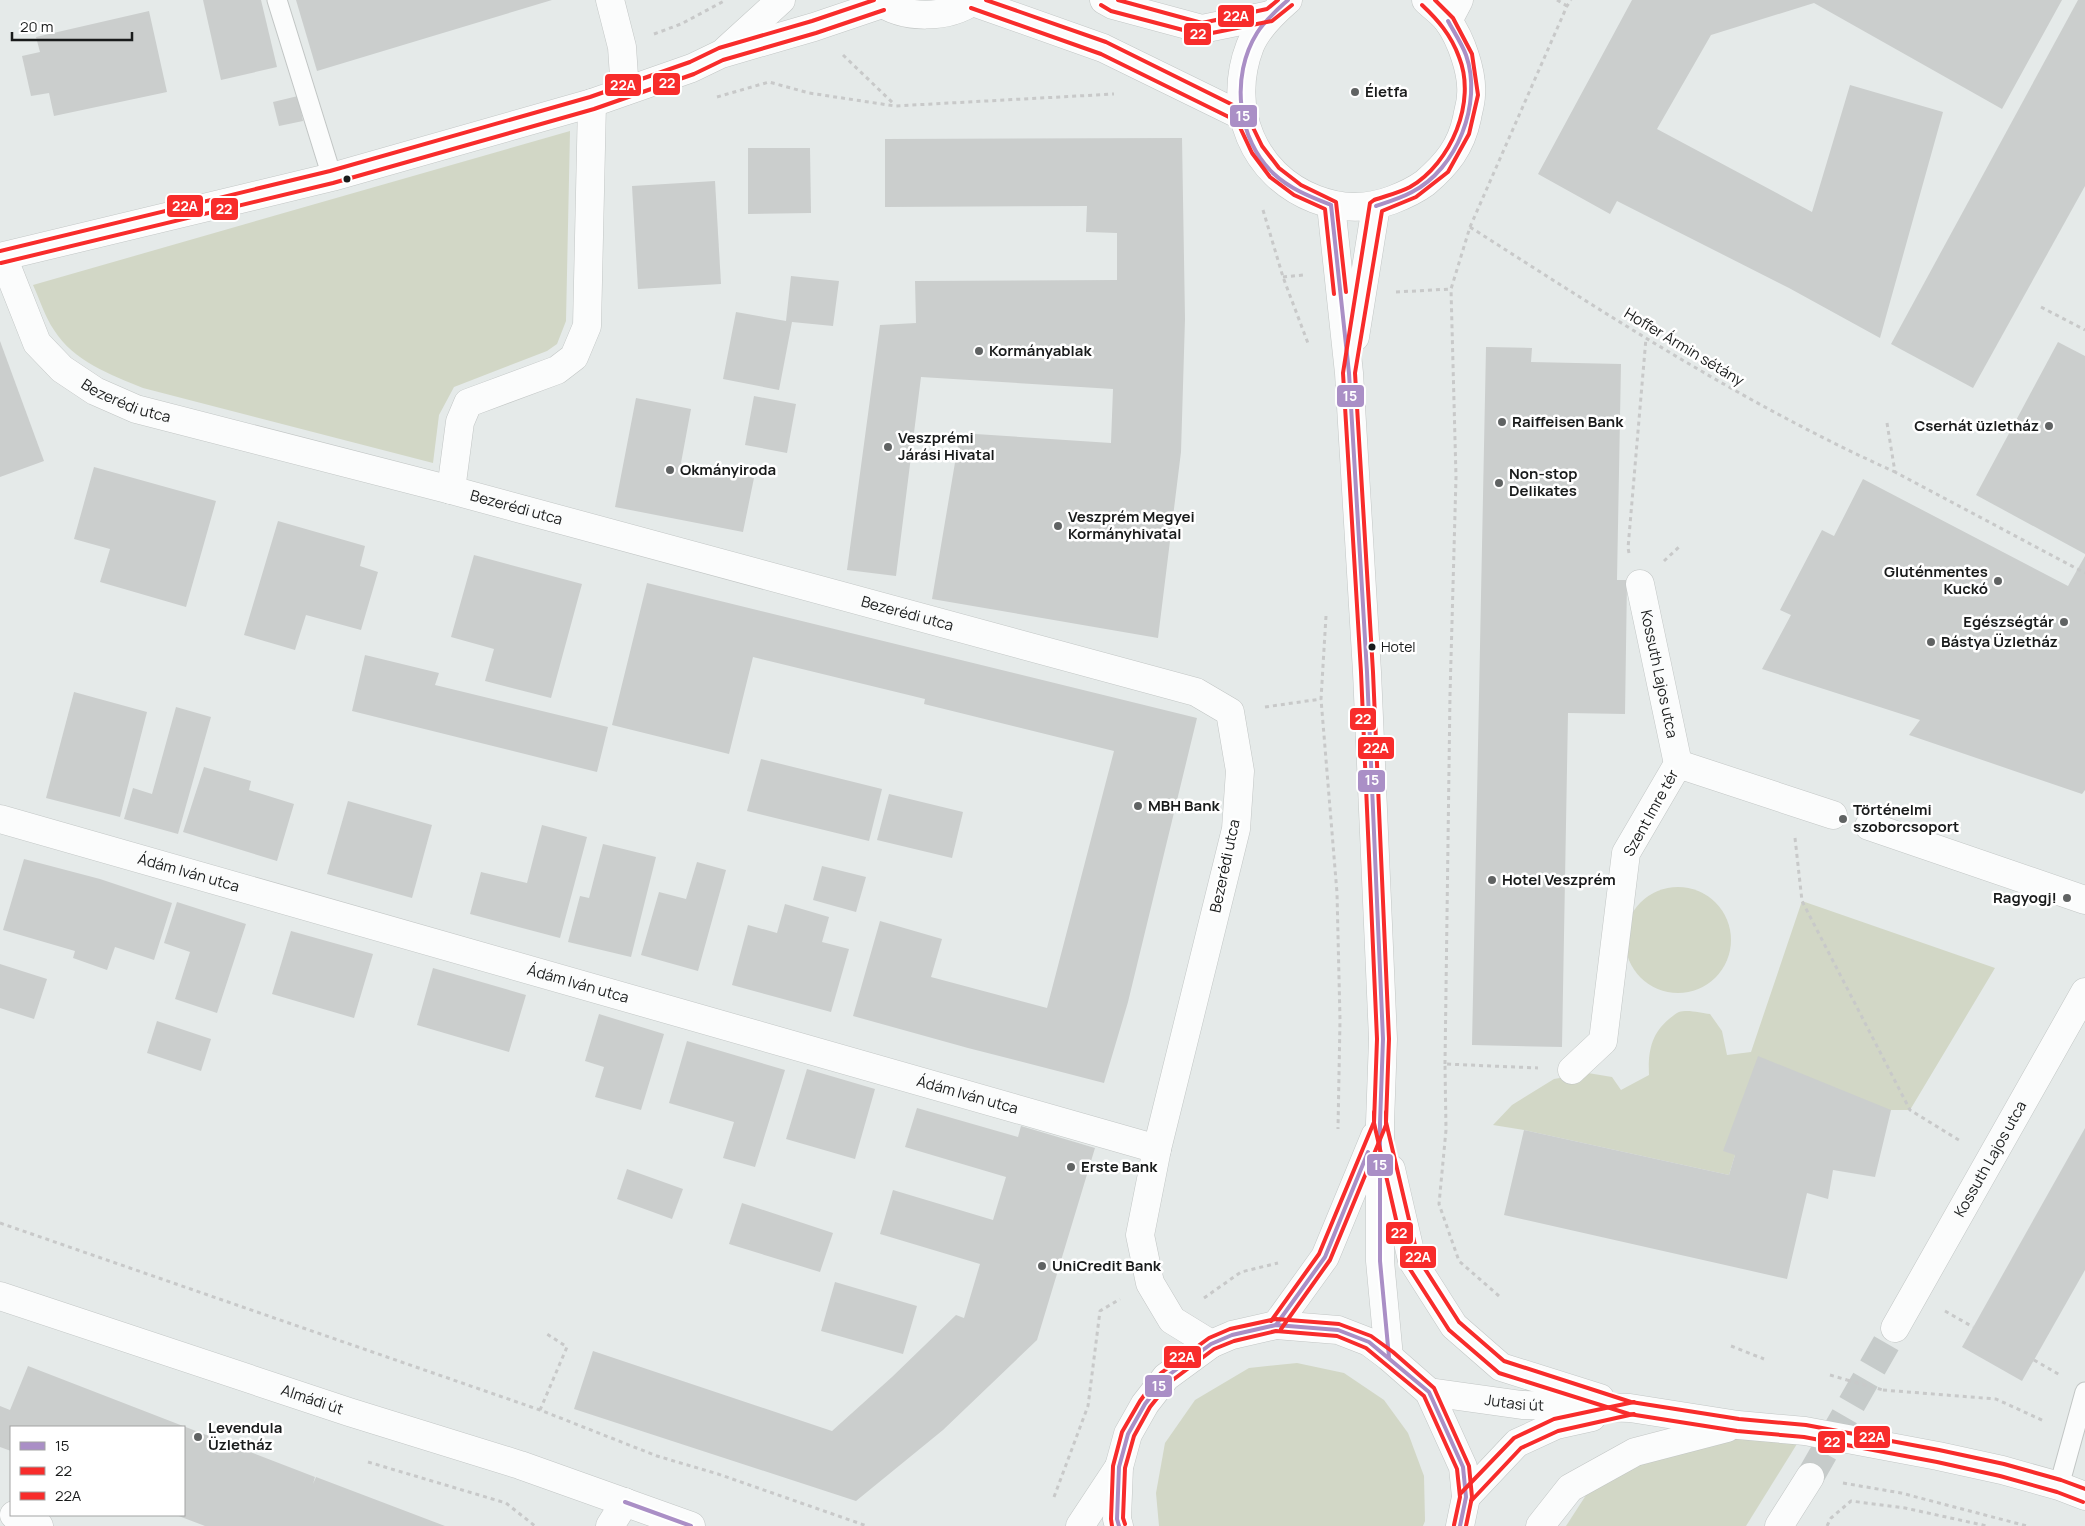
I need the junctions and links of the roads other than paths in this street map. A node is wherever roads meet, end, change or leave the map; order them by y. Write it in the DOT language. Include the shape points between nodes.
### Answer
graph roads {
  1 [pos="276,0"];
  2 [pos="610,0"];
  3 [pos="781,0"];
  4 [pos="1104,0"];
  5 [pos="1426,0"];
  6 [pos="974,1"];
  7 [pos="880,2"];
  8 [pos="1279,8"];
  9 [pos="1454,11"];
  10 [pos="721,54"];
  11 [pos="625,91"];
  12 [pos="592,103"];
  13 [pos="1242,116"];
  14 [pos="332,177"];
  15 [pos="1331,205"];
  16 [pos="1376,206"];
  17 [pos="2,257"];
  18 [pos="1349,373"];
  19 [pos="450,490"];
  20 [pos="1640,584"];
  21 [pos="1678,764"];
  22 [pos="1833,815"];
  23 [pos="0,819"];
  24 [pos="1869,826"];
  25 [pos="2085,900"];
  26 [pos="2085,992"];
  27 [pos="1572,1070"];
  28 [pos="1380,1123"];
  29 [pos="1157,1149"];
  30 [pos="0,1296"];
  31 [pos="1276,1325"];
  32 [pos="1895,1328"];
  33 [pos="1211,1344"];
  34 [pos="1389,1357"];
  35 [pos="1429,1392"];
  36 [pos="2085,1392"];
  37 [pos="1630,1408"];
  38 [pos="1738,1425"];
  39 [pos="1119,1467"];
  40 [pos="1810,1477"];
  41 [pos="2059,1486"];
  42 [pos="2085,1496"];
  43 [pos="1466,1497"];
  44 [pos="625,1502"];
  45 [pos="16,1516"];
  46 [pos="39,1526"];
  47 [pos="610,1526"];
  48 [pos="691,1526"];
  49 [pos="1080,1526"];
  50 [pos="1119,1526"];
  51 [pos="1460,1526"];
  52 [pos="1540,1526"];
  53 [pos="1779,1526"];
  1 -- 14 [label="lane"];
  2 -- 11 [label="street" via="622,47"];
  3 -- 10 [label="street"];
  4 -- 8 [label="street" via="1202,29"];
  5 -- 9 [label="street"];
  6 -- 7 [label="street" via="951,11 928,15 904,12"];
  6 -- 13 [label="street" via="1103,48"];
  7 -- 10 [label="street" via="814,27"];
  8 -- 13 [label="street" via="1250,45 1241,80"];
  9 -- 16 [label="street" via="1472,95 1463,133 1444,167 1413,192"];
  10 -- 11 [label="street" via="692,68"];
  11 -- 12 [label="street"];
  12 -- 14 [label="street"];
  12 -- 19 [label="street" via="587,326 574,358 557,370 468,403 460,422"];
  13 -- 15 [label="street" via="1254,147 1273,173 1300,193"];
  14 -- 17 [label="street"];
  15 -- 16 [label="street" via="1353,208"];
  15 -- 18 [label="street"];
  16 -- 18 [label="street"];
  17 -- 19 [label="street, Bezerédi utca" via="37,343 62,369 95,391 136,409"];
  18 -- 28 [label="street" via="1384,1039"];
  19 -- 29 [label="street, Bezerédi utca" via="1196,692 1230,712 1240,770 1236,829"];
  20 -- 21 [label="street, Kossuth Lajos utca"];
  21 -- 22 [label="street, Szent Imre tér"];
  21 -- 27 [label="street, Szent Imre tér" via="1626,853 1603,1041"];
  23 -- 29 [label="street, Ádám Iván utca"];
  24 -- 25 [label="street"];
  26 -- 32 [label="street, Kossuth Lajos utca"];
  28 -- 31 [label="street" via="1326,1257"];
  28 -- 34 [label="street" via="1380,1261"];
  28 -- 37 [label="street" via="1412,1260 1454,1326 1501,1367"];
  29 -- 33 [label="street, Bezerédi utca" via="1140,1235 1150,1283 1172,1320"];
  30 -- 44 [label="street, Almádi út" via="349,1412 520,1464"];
  31 -- 33 [label="street" via="1232,1335"];
  31 -- 34 [label="street" via="1338,1330 1369,1342"];
  33 -- 39 [label="street" via="1166,1377 1145,1404 1128,1434"];
  34 -- 35 [label="street"];
  35 -- 37 [label="street, Jutasi út" via="1522,1405"];
  35 -- 43 [label="street" via="1463,1467"];
  36 -- 41 [label="lane"];
  37 -- 38 [label="street, Jutasi út"];
  37 -- 43 [label="street, Jutasi út" via="1556,1425 1517,1443"];
  38 -- 41 [label="street, Jutasi út" via="1805,1431 1938,1456"];
  38 -- 52 [label="street" via="1635,1452 1570,1488"];
  39 -- 49 [label="street"];
  39 -- 50 [label="street"];
  40 -- 53 [label="street"];
  41 -- 42 [label="street, Jutasi út"];
  43 -- 51 [label="street"];
  44 -- 47 [label="street"];
  44 -- 48 [label="street, Almádi út"];
  45 -- 46 [label="street"];
}
